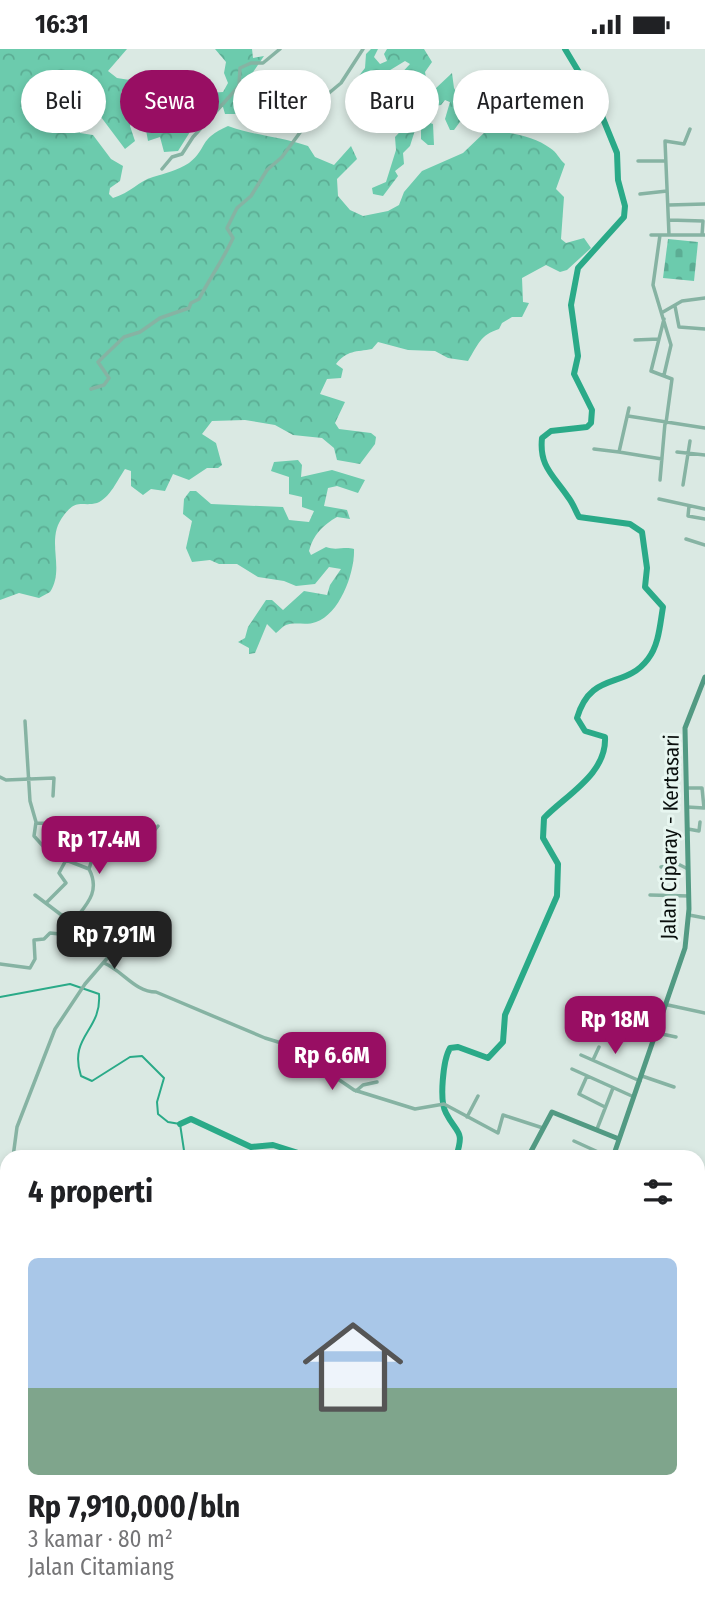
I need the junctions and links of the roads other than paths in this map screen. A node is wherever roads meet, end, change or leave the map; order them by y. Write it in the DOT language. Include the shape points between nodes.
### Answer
graph roads {
  1 [pos="280,49"];
  2 [pos="363,49"];
  3 [pos="690,129"];
  4 [pos="638,161"];
  5 [pos="665,161"];
  6 [pos="162,169"];
  7 [pos="667,191"];
  8 [pos="640,194"];
  9 [pos="705,204"];
  10 [pos="669,205"];
  11 [pos="669,220"];
  12 [pos="704,220"];
  13 [pos="651,235"];
  14 [pos="660,235"];
  15 [pos="669,235"];
  16 [pos="704,235"];
  17 [pos="705,298"];
  18 [pos="675,306"];
  19 [pos="664,315"];
  20 [pos="705,329"];
  21 [pos="659,339"];
  22 [pos="635,340"];
  23 [pos="664,375"];
  24 [pos="91,389"];
  25 [pos="629,408"];
  26 [pos="628,416"];
  27 [pos="665,423"];
  28 [pos="705,428"];
  29 [pos="690,441"];
  30 [pos="594,449"];
  31 [pos="620,452"];
  32 [pos="677,452"];
  33 [pos="688,454"];
  34 [pos="705,455"];
  35 [pos="662,459"];
  36 [pos="660,480"];
  37 [pos="683,485"];
  38 [pos="659,499"];
  39 [pos="689,506"];
  40 [pos="705,509"];
  41 [pos="705,519"];
  42 [pos="686,539"];
  43 [pos="705,544"];
  44 [pos="705,677"];
  45 [pos="25,720"];
  46 [pos="0,777"];
  47 [pos="30,778"];
  48 [pos="684,787"];
  49 [pos="53,796"];
  50 [pos="685,807"];
  51 [pos="705,808"];
  52 [pos="700,822"];
  53 [pos="36,823"];
  54 [pos="108,823"];
  55 [pos="158,826"];
  56 [pos="686,829"];
  57 [pos="66,860"];
  58 [pos="661,867"];
  59 [pos="89,869"];
  60 [pos="688,869"];
  61 [pos="35,895"];
  62 [pos="650,895"];
  63 [pos="689,896"];
  64 [pos="47,902"];
  65 [pos="689,915"];
  66 [pos="705,918"];
  67 [pos="72,923"];
  68 [pos="88,931"];
  69 [pos="104,963"];
  70 [pos="0,964"];
  71 [pos="667,1005"];
  72 [pos="705,1013"];
  73 [pos="657,1033"];
  74 [pos="676,1037"];
  75 [pos="599,1047"];
  76 [pos="581,1055"];
  77 [pos="593,1060"];
  78 [pos="572,1069"];
  79 [pos="587,1076"];
  80 [pos="641,1079"];
  81 [pos="377,1082"];
  82 [pos="674,1087"];
  83 [pos="613,1088"];
  84 [pos="356,1091"];
  85 [pos="478,1096"];
  86 [pos="634,1097"];
  87 [pos="605,1107"];
  88 [pos="467,1117"];
  89 [pos="543,1128"];
  90 [pos="597,1129"];
  91 [pos="619,1139"];
  92 [pos="574,1141"];
  93 [pos="14,1150"];
  94 [pos="532,1150"];
  95 [pos="595,1150"];
  96 [pos="614,1150"];
  1 -- 6 [label="street" via="263,63 251,62 240,68 239,86 182,154 172,157"];
  2 -- 24 [label="street" via="341,83 237,208 227,229 233,237 199,299 189,308 124,337 98,362 109,378"];
  3 -- 5 [label="street" via="684,144 665,141"];
  4 -- 5 [label="street"];
  5 -- 7 [label="street"];
  7 -- 8 [label="street"];
  7 -- 10 [label="street"];
  9 -- 10 [label="street"];
  10 -- 11 [label="street"];
  11 -- 12 [label="street"];
  11 -- 15 [label="street"];
  12 -- 16 [label="street"];
  13 -- 14 [label="street"];
  14 -- 15 [label="street"];
  14 -- 19 [label="street" via="653,285"];
  15 -- 16 [label="street"];
  17 -- 18 [label="street" via="683,300"];
  18 -- 19 [label="street"];
  18 -- 20 [label="street" via="678,326"];
  19 -- 21 [label="street"];
  19 -- 23 [label="street" via="671,345"];
  21 -- 22 [label="street"];
  21 -- 23 [label="street" via="651,372"];
  23 -- 27 [label="street" via="672,379"];
  25 -- 26 [label="street"];
  26 -- 27 [label="street"];
  26 -- 31 [label="street"];
  27 -- 28 [label="street"];
  27 -- 35 [label="street"];
  29 -- 33 [label="street"];
  30 -- 31 [label="street"];
  31 -- 35 [label="street"];
  32 -- 33 [label="street"];
  33 -- 34 [label="street"];
  33 -- 37 [label="street"];
  35 -- 36 [label="street"];
  38 -- 39 [label="street"];
  39 -- 40 [label="street"];
  39 -- 41 [label="street" via="688,516"];
  42 -- 43 [label="street"];
  44 -- 48 [label="main road, Jalan Ciparay - Kertasari" via="685,728"];
  45 -- 47 [label="street"];
  46 -- 47 [label="street"];
  47 -- 49 [label="street" via="54,778"];
  47 -- 53 [label="street"];
  48 -- 50 [label="main road, Jalan Ciparay - Kertasari"];
  48 -- 51 [label="street" via="702,788"];
  50 -- 51 [label="street"];
  50 -- 56 [label="main road, Jalan Ciparay - Kertasari"];
  52 -- 56 [label="street" via="699,831"];
  53 -- 54 [label="street"];
  53 -- 57 [label="street" via="36,841"];
  54 -- 55 [label="street" via="124,827 144,843"];
  54 -- 59 [label="street" via="109,841 94,853"];
  56 -- 60 [label="main road, Jalan Ciparay - Kertasari"];
  57 -- 59 [label="street"];
  57 -- 64 [label="street" via="59,872 66,883"];
  58 -- 60 [label="street"];
  59 -- 67 [label="street" via="93,894"];
  60 -- 63 [label="main road, Jalan Ciparay - Kertasari"];
  61 -- 64 [label="street"];
  62 -- 63 [label="street"];
  63 -- 65 [label="main road, Jalan Ciparay - Kertasari"];
  64 -- 67 [label="street"];
  65 -- 66 [label="street"];
  65 -- 71 [label="main road, Jalan Ciparay - Kertasari" via="682,962"];
  67 -- 68 [label="street"];
  68 -- 69 [label="street" via="94,934 92,945 110,954"];
  68 -- 70 [label="street" via="80,946 50,933 34,940 35,959 30,968"];
  69 -- 84 [label="street" via="146,991 288,1045"];
  69 -- 93 [label="street" via="55,1030 17,1127"];
  71 -- 72 [label="street"];
  71 -- 73 [label="main road, Jalan Ciparay - Kertasari"];
  73 -- 74 [label="street"];
  73 -- 80 [label="main road, Jalan Ciparay - Kertasari"];
  75 -- 77 [label="street"];
  76 -- 77 [label="street"];
  77 -- 80 [label="street"];
  78 -- 79 [label="street"];
  79 -- 83 [label="street"];
  79 -- 87 [label="street" via="579,1094"];
  80 -- 82 [label="street"];
  80 -- 86 [label="main road, Jalan Ciparay - Kertasari"];
  81 -- 84 [label="street"];
  83 -- 86 [label="street"];
  83 -- 87 [label="street"];
  84 -- 88 [label="street" via="413,1108 441,1104"];
  85 -- 88 [label="street"];
  86 -- 91 [label="main road, Jalan Ciparay - Kertasari"];
  87 -- 90 [label="street"];
  88 -- 89 [label="street" via="498,1133 503,1115"];
  89 -- 90 [label="main road" via="549,1113 554,1112"];
  89 -- 94 [label="main road"];
  90 -- 91 [label="main road"];
  91 -- 96 [label="main road, Jalan Ciparay - Kertasari"];
  92 -- 95 [label="street"];
}
